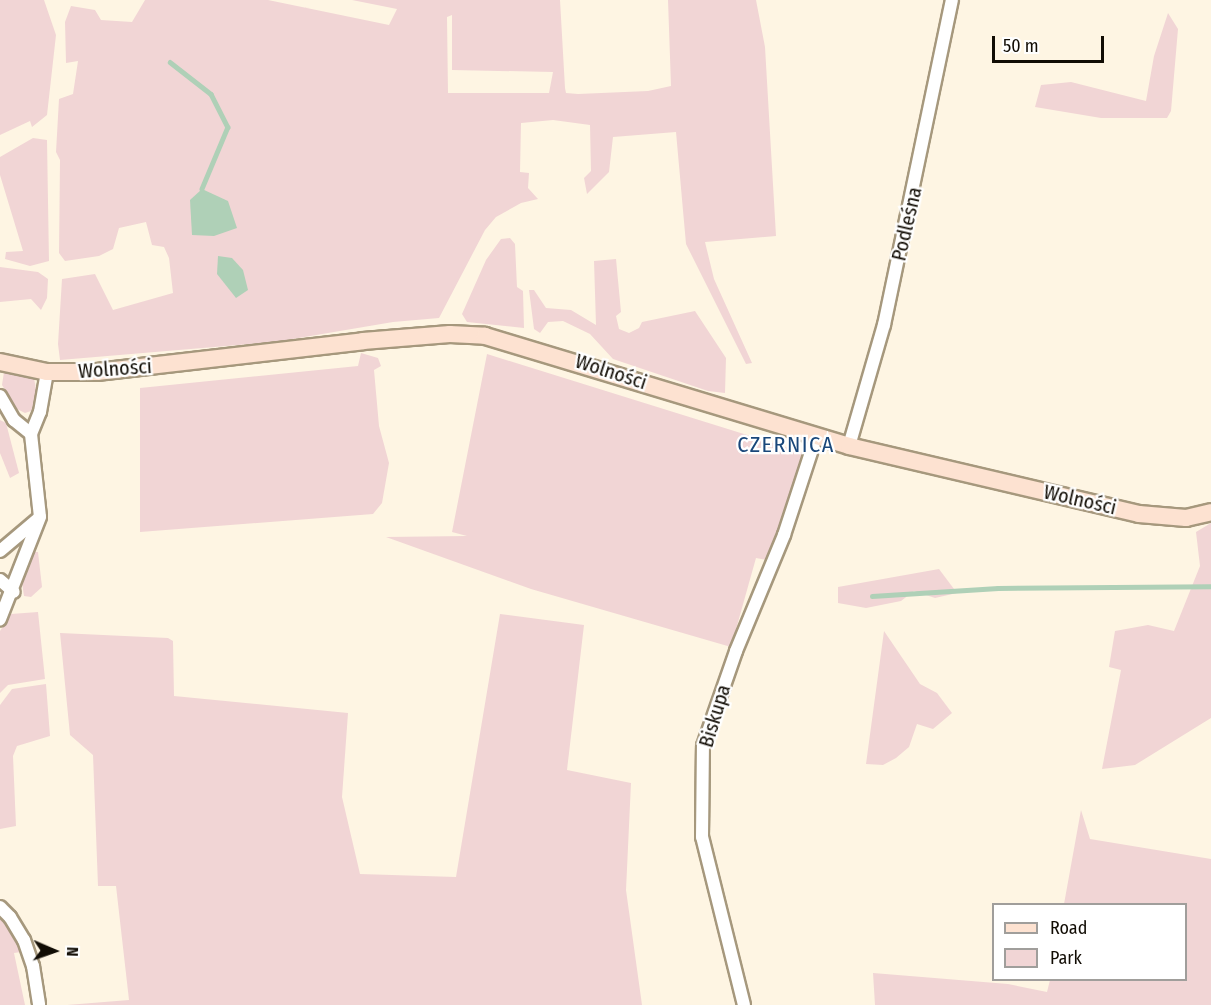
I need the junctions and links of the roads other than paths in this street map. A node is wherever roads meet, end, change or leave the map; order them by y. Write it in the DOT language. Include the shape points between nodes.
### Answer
graph roads {
  1 [pos="952,0"];
  2 [pos="0,362"];
  3 [pos="47,372"];
  4 [pos="0,396"];
  5 [pos="31,434"];
  6 [pos="816,437"];
  7 [pos="849,446"];
  8 [pos="1211,512"];
  9 [pos="40,517"];
  10 [pos="0,551"];
  11 [pos="0,580"];
  12 [pos="14,592"];
  13 [pos="0,619"];
  14 [pos="0,907"];
  15 [pos="39,1005"];
  16 [pos="744,1005"];
  1 -- 7 [label="street, Podleśna" via="889,302"];
  2 -- 3 [label="street, Wolności"];
  3 -- 5 [label="street" via="40,412"];
  3 -- 6 [label="street, Wolności" via="130,370 363,341 450,334 485,336 519,343"];
  4 -- 5 [label="street" via="14,420"];
  5 -- 9 [label="street"];
  6 -- 7 [label="street, Wolności"];
  6 -- 16 [label="street, Biskupa" via="784,536 736,651 703,746 702,837"];
  7 -- 8 [label="street, Wolności" via="1139,514 1186,518"];
  9 -- 10 [label="street"];
  9 -- 12 [label="street"];
  11 -- 12 [label="street"];
  12 -- 13 [label="street"];
  14 -- 15 [label="street" via="24,940"];
}
